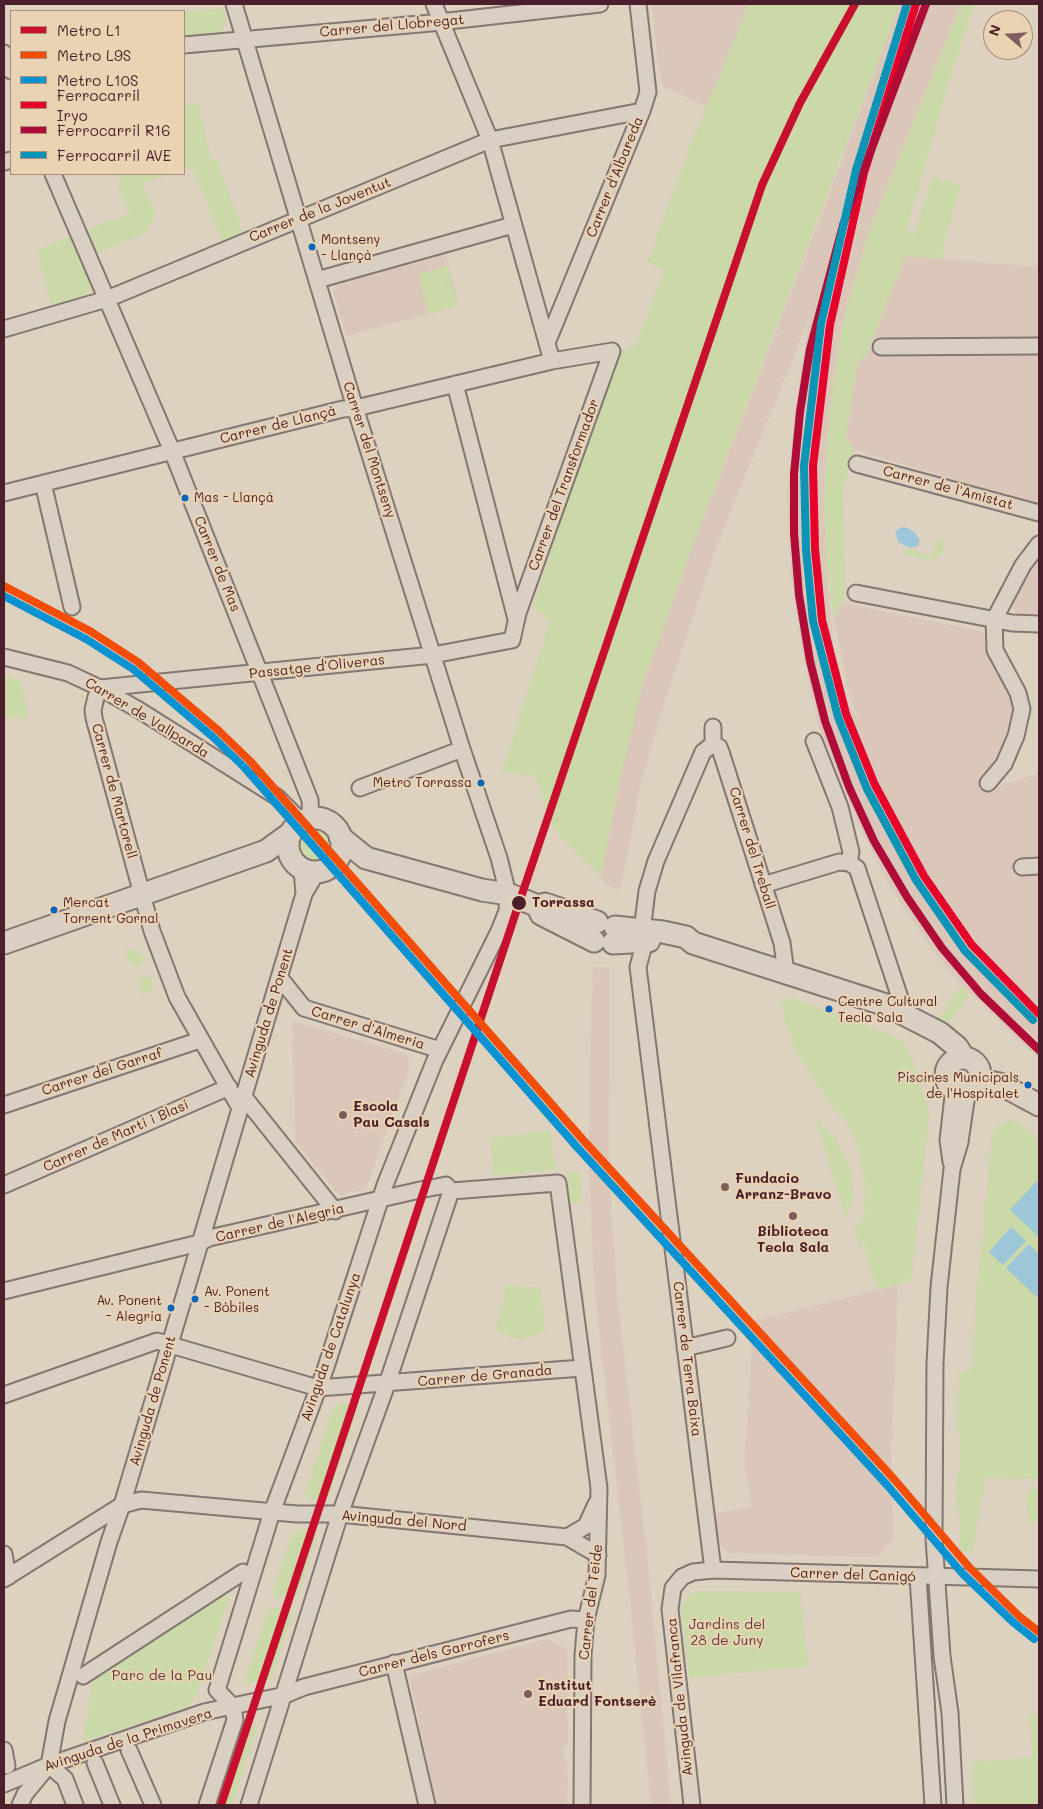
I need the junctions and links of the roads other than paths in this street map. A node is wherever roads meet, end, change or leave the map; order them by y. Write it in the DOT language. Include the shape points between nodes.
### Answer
graph roads {
  1 [pos="234,4"];
  2 [pos="434,4"];
  3 [pos="600,4"];
  4 [pos="638,4"];
  5 [pos="441,22"];
  6 [pos="245,39"];
  7 [pos="185,45"];
  8 [pos="642,111"];
  9 [pos="490,140"];
  10 [pos="53,175"];
  11 [pos="298,219"];
  12 [pos="513,225"];
  13 [pos="318,280"];
  14 [pos="107,299"];
  15 [pos="4,329"];
  16 [pos="547,343"];
  17 [pos="1039,346"];
  18 [pos="881,348"];
  19 [pos="611,359"];
  20 [pos="552,361"];
  21 [pos="455,384"];
  22 [pos="356,408"];
  23 [pos="172,451"];
  24 [pos="857,464"];
  25 [pos="43,483"];
  26 [pos="4,493"];
  27 [pos="1039,513"];
  28 [pos="1039,544"];
  29 [pos="856,592"];
  30 [pos="72,607"];
  31 [pos="516,619"];
  32 [pos="994,620"];
  33 [pos="1039,624"];
  34 [pos="433,655"];
  35 [pos="4,657"];
  36 [pos="259,672"];
  37 [pos="100,688"];
  38 [pos="713,727"];
  39 [pos="814,741"];
  40 [pos="712,744"];
  41 [pos="462,749"];
  42 [pos="988,783"];
  43 [pos="360,788"];
  44 [pos="302,825"];
  45 [pos="340,838"];
  46 [pos="266,851"];
  47 [pos="366,858"];
  48 [pos="849,863"];
  49 [pos="1039,866"];
  50 [pos="312,867"];
  51 [pos="1022,867"];
  52 [pos="763,885"];
  53 [pos="508,894"];
  54 [pos="141,895"];
  55 [pos="643,936"];
  56 [pos="4,943"];
  57 [pos="786,972"];
  58 [pos="280,978"];
  59 [pos="914,1018"];
  60 [pos="200,1040"];
  61 [pos="440,1050"];
  62 [pos="964,1074"];
  63 [pos="229,1087"];
  64 [pos="1032,1100"];
  65 [pos="242,1102"];
  66 [pos="4,1104"];
  67 [pos="558,1183"];
  68 [pos="4,1185"];
  69 [pos="451,1191"];
  70 [pos="380,1200"];
  71 [pos="335,1211"];
  72 [pos="199,1244"];
  73 [pos="4,1291"];
  74 [pos="727,1338"];
  75 [pos="170,1343"];
  76 [pos="685,1348"];
  77 [pos="582,1368"];
  78 [pos="387,1384"];
  79 [pos="318,1388"];
  80 [pos="4,1395"];
  81 [pos="599,1488"];
  82 [pos="122,1505"];
  83 [pos="272,1512"];
  84 [pos="340,1514"];
  85 [pos="567,1537"];
  86 [pos="4,1554"];
  87 [pos="598,1554"];
  88 [pos="713,1570"];
  89 [pos="243,1572"];
  90 [pos="918,1577"];
  91 [pos="936,1577"];
  92 [pos="6,1578"];
  93 [pos="1039,1579"];
  94 [pos="673,1588"];
  95 [pos="586,1620"];
  96 [pos="394,1663"];
  97 [pos="83,1676"];
  98 [pos="284,1695"];
  99 [pos="233,1707"];
  100 [pos="4,1750"];
  101 [pos="129,1750"];
  102 [pos="94,1763"];
  103 [pos="49,1765"];
  104 [pos="7,1766"];
  105 [pos="4,1784"];
  106 [pos="20,1805"];
  107 [pos="75,1805"];
  108 [pos="112,1805"];
  109 [pos="153,1805"];
  110 [pos="208,1805"];
  111 [pos="248,1805"];
  112 [pos="427,1805"];
  113 [pos="582,1805"];
  114 [pos="692,1805"];
  115 [pos="934,1805"];
  116 [pos="955,1805"];
  1 -- 6 [label="street, Carrer del Montseny"];
  2 -- 5 [label="street"];
  3 -- 5 [label="street, Carrer del Llobregat"];
  4 -- 8 [label="street, Carrer d'Albareda" via="648,92"];
  5 -- 6 [label="street, Carrer del Llobregat"];
  5 -- 9 [label="street"];
  6 -- 7 [label="street, Carrer del Llobregat"];
  6 -- 11 [label="street, Carrer del Montseny"];
  8 -- 9 [label="street, Carrer de la Joventut"];
  8 -- 16 [label="street, Carrer d'Albareda"];
  9 -- 11 [label="street, Carrer de la Joventut"];
  9 -- 12 [label="street"];
  10 -- 14 [label="street, Carrer de Mas"];
  11 -- 13 [label="street, Carrer del Montseny"];
  11 -- 14 [label="street, Carrer de la Joventut"];
  12 -- 13 [label="street"];
  12 -- 16 [label="street"];
  13 -- 22 [label="street, Carrer del Montseny"];
  14 -- 15 [label="street, Carrer de la Joventut"];
  14 -- 23 [label="street, Carrer de Mas"];
  16 -- 20 [label="street"];
  17 -- 18 [label="street"];
  19 -- 20 [label="street, Carrer de Llançà"];
  19 -- 31 [label="street, Carrer del Transformador"];
  20 -- 21 [label="street, Carrer de Llançà"];
  21 -- 22 [label="street, Carrer de Llançà"];
  21 -- 31 [label="street"];
  22 -- 23 [label="street, Carrer de Llançà"];
  22 -- 34 [label="street, Carrer del Montseny"];
  23 -- 25 [label="street, Carrer de Llançà"];
  23 -- 36 [label="street, Carrer de Mas"];
  24 -- 27 [label="street, Carrer de l'Amistat"];
  25 -- 26 [label="street, Carrer de Llançà"];
  25 -- 30 [label="street"];
  28 -- 32 [label="street" via="1023,566"];
  29 -- 32 [label="street"];
  31 -- 34 [label="street, Passatge d'Oliveras" via="512,640"];
  32 -- 33 [label="street"];
  32 -- 42 [label="street" via="995,650 1018,693 1022,709 1016,736 1004,764"];
  34 -- 36 [label="street, Passatge d'Oliveras"];
  34 -- 41 [label="street, Carrer del Montseny"];
  35 -- 37 [label="street, Carrer de Vallparda" via="68,673"];
  36 -- 37 [label="street, Passatge d'Oliveras"];
  36 -- 44 [label="street, Carrer de Mas" via="310,800"];
  37 -- 44 [label="street, Carrer de Vallparda" via="277,797"];
  37 -- 54 [label="street, Carrer de Martorell" via="94,703 94,718"];
  38 -- 40 [label="street"];
  39 -- 48 [label="street" via="840,807 851,852"];
  40 -- 52 [label="street, Carrer del Treball" via="721,752"];
  40 -- 55 [label="street, Carrer de Terra Baixa" via="703,752 656,861 647,892"];
  41 -- 43 [label="street"];
  41 -- 53 [label="street, Carrer del Montseny"];
  44 -- 45 [label="street" via="326,821"];
  44 -- 46 [label="street"];
  44 -- 50 [label="street" via="288,850"];
  45 -- 47 [label="street"];
  45 -- 50 [label="street" via="341,851"];
  46 -- 50 [label="street"];
  46 -- 54 [label="street"];
  47 -- 50 [label="street"];
  47 -- 53 [label="street" via="482,890"];
  48 -- 52 [label="street" via="839,862"];
  48 -- 59 [label="street" via="860,872"];
  49 -- 51 [label="street"];
  50 -- 58 [label="street, Avinguda de Ponent"];
  52 -- 57 [label="street, Carrer del Treball" via="782,943"];
  53 -- 55 [label="street" via="538,906 541,914 605,933"];
  53 -- 61 [label="street, Avinguda de Catalunya" via="507,911 499,931"];
  54 -- 56 [label="street"];
  54 -- 60 [label="street, Carrer de Martorell" via="167,975"];
  55 -- 57 [label="street" via="674,934 686,937 693,943"];
  55 -- 76 [label="street, Carrer de Terra Baixa" via="638,967"];
  57 -- 59 [label="street" via="859,995"];
  58 -- 61 [label="street, Carrer d'Almeria" via="304,1008"];
  58 -- 65 [label="street, Avinguda de Ponent"];
  59 -- 62 [label="street" via="957,1047"];
  60 -- 63 [label="street, Carrer de Martorell"];
  60 -- 66 [label="street, Carrer del Garraf"];
  61 -- 70 [label="street, Avinguda de Catalunya"];
  62 -- 64 [label="street" via="1009,1082"];
  62 -- 91 [label="street" via="952,1096 948,1140 952,1169 939,1287 935,1363"];
  63 -- 65 [label="street, Carrer de Martorell"];
  63 -- 68 [label="street, Carrer de Martí i Blasi"];
  65 -- 71 [label="street, Carrer de Martorell"];
  65 -- 72 [label="street, Avinguda de Ponent"];
  67 -- 69 [label="street, Carrer de l'Alegria"];
  67 -- 77 [label="street, Carrer del Teide"];
  69 -- 70 [label="street, Carrer de l'Alegria" via="448,1186 437,1186"];
  69 -- 78 [label="street"];
  70 -- 71 [label="street, Carrer de l'Alegria"];
  70 -- 79 [label="street, Avinguda de Catalunya"];
  71 -- 72 [label="street, Carrer de l'Alegria" via="209,1238"];
  72 -- 73 [label="street, Carrer de l'Alegria"];
  72 -- 75 [label="street, Avinguda de Ponent"];
  74 -- 76 [label="street"];
  75 -- 79 [label="street"];
  75 -- 80 [label="street" via="153,1342"];
  75 -- 82 [label="street, Avinguda de Ponent"];
  76 -- 88 [label="street, Carrer de Terra Baixa"];
  77 -- 78 [label="street, Carrer de Granada"];
  77 -- 81 [label="street, Carrer del Teide"];
  78 -- 79 [label="street, Carrer de Granada"];
  78 -- 84 [label="street"];
  79 -- 83 [label="street, Avinguda de Catalunya"];
  81 -- 85 [label="street, Carrer del Teide" via="593,1513 581,1530"];
  81 -- 87 [label="street, Carrer del Teide"];
  82 -- 83 [label="street, Avinguda del Nord" via="141,1500"];
  82 -- 92 [label="street"];
  82 -- 103 [label="street, Avinguda de Ponent" via="57,1721"];
  83 -- 84 [label="street, Avinguda del Nord"];
  83 -- 99 [label="street, Avinguda de Catalunya" via="217,1690"];
  84 -- 85 [label="street, Avinguda del Nord"];
  84 -- 98 [label="street"];
  85 -- 87 [label="street, Avinguda del Nord"];
  86 -- 92 [label="street"];
  87 -- 95 [label="street, Carrer del Teide"];
  88 -- 90 [label="street, Carrer del Canigó"];
  88 -- 94 [label="street, Carrer del Canigó" via="686,1574"];
  89 -- 97 [label="street"];
  90 -- 91 [label="street, Carrer del Canigó"];
  90 -- 115 [label="street"];
  91 -- 93 [label="street, Carrer del Canigó"];
  91 -- 116 [label="street" via="950,1713"];
  94 -- 114 [label="street, Avinguda de Vilafranca" via="670,1609"];
  95 -- 96 [label="street, Carrer dels Garrofers" via="571,1619"];
  95 -- 113 [label="street, Carrer del Teide"];
  96 -- 98 [label="street, Carrer dels Garrofers"];
  96 -- 112 [label="street"];
  98 -- 99 [label="street, Avinguda de la Primavera"];
  98 -- 111 [label="street"];
  99 -- 103 [label="street, Avinguda de la Primavera" via="204,1712"];
  99 -- 110 [label="street" via="235,1720"];
  100 -- 104 [label="street"];
  101 -- 109 [label="street"];
  102 -- 108 [label="street"];
  103 -- 105 [label="street, Avinguda de la Primavera"];
  103 -- 106 [label="street"];
  103 -- 107 [label="street" via="65,1779"];
}
